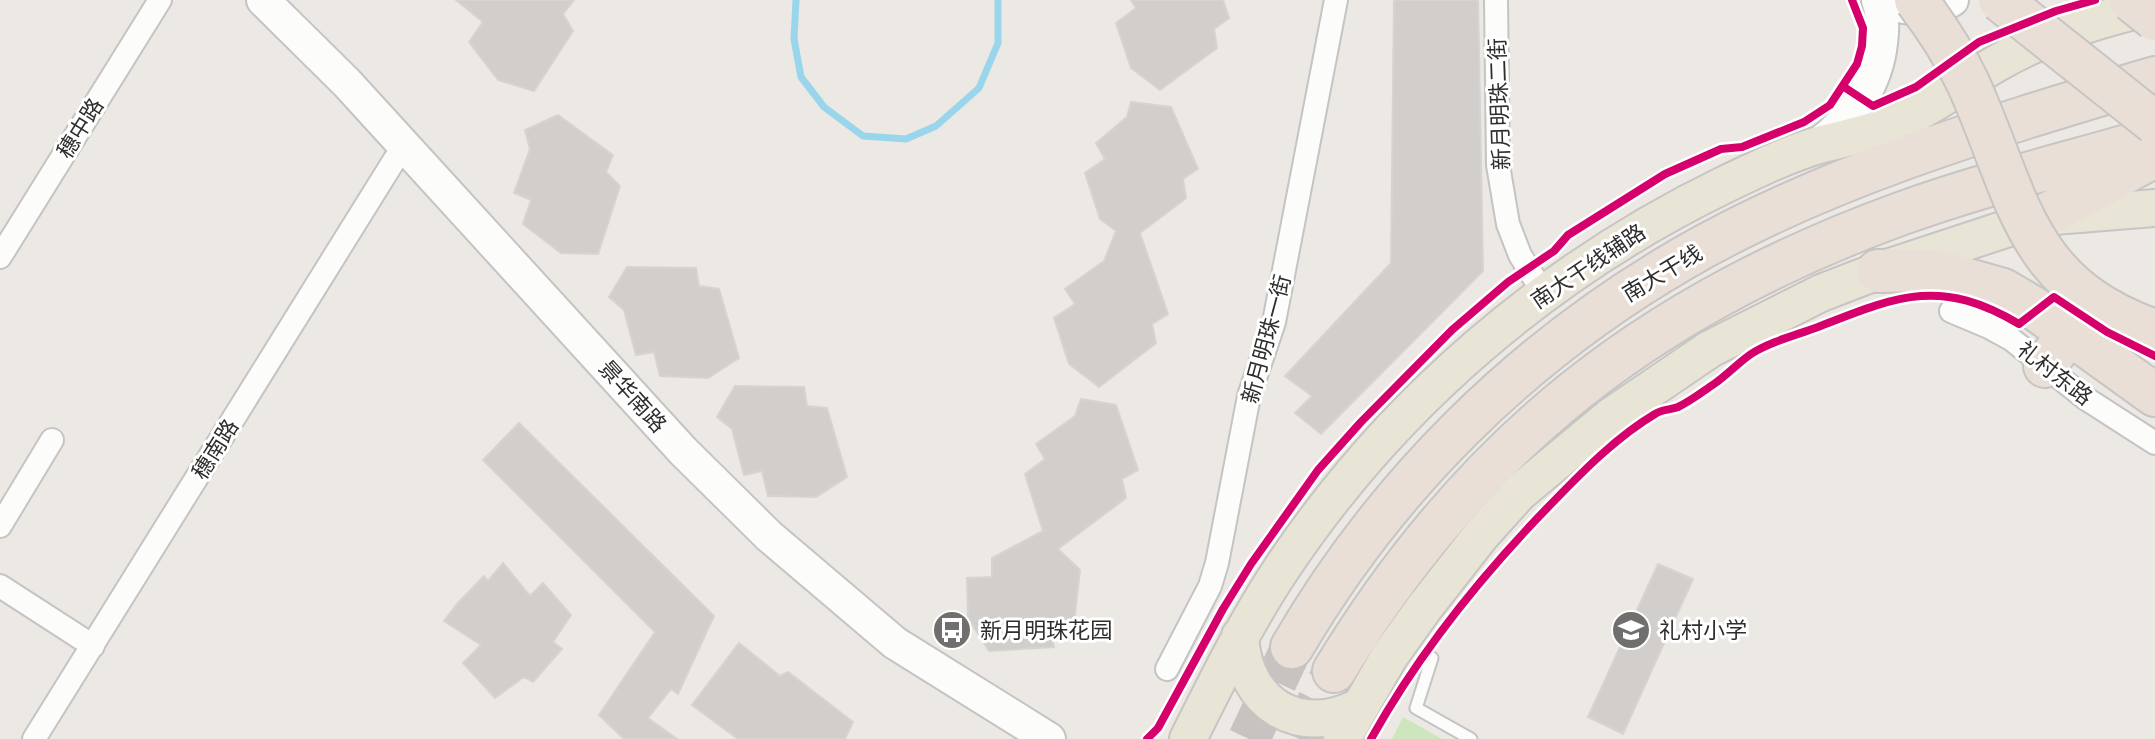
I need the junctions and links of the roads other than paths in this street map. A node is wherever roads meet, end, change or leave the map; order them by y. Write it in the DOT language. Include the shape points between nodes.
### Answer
graph roads {
  1 [pos="160,0"];
  2 [pos="263,0"];
  3 [pos="1336,0"];
  4 [pos="1496,0"];
  5 [pos="1878,0"];
  6 [pos="1890,0"];
  7 [pos="1916,0"];
  8 [pos="1952,0"];
  9 [pos="2000,0"];
  10 [pos="2131,0"];
  11 [pos="2155,6"];
  12 [pos="2155,19"];
  13 [pos="2155,78"];
  14 [pos="2155,123"];
  15 [pos="2155,138"];
  16 [pos="1816,146"];
  17 [pos="2155,156"];
  18 [pos="395,159"];
  19 [pos="2155,208"];
  20 [pos="2042,217"];
  21 [pos="0,257"];
  22 [pos="1878,271"];
  23 [pos="1544,294"];
  24 [pos="1951,311"];
  25 [pos="2155,331"];
  26 [pos="2075,337"];
  27 [pos="2045,366"];
  28 [pos="2155,373"];
  29 [pos="2155,395"];
  30 [pos="52,440"];
  31 [pos="2155,443"];
  32 [pos="0,526"];
  33 [pos="0,586"];
  34 [pos="1240,636"];
  35 [pos="93,646"];
  36 [pos="1292,647"];
  37 [pos="1432,658"];
  38 [pos="1167,669"];
  39 [pos="1334,671"];
  40 [pos="1359,707"];
  41 [pos="34,739"];
  42 [pos="1049,739"];
  43 [pos="1188,739"];
  44 [pos="1342,739"];
  45 [pos="1471,739"];
  1 -- 21 [label="street, 穗中路"];
  2 -- 42 [label="main road, 景华南路" via="347,83 683,451 769,536 895,643"];
  3 -- 38 [label="street, 新月明珠一街" via="1274,322 1249,396 1217,563"];
  4 -- 23 [label="street, 新月明珠二街" via="1498,165 1508,224"];
  5 -- 16 [label="main road" via="1883,26 1872,81 1849,117"];
  6 -- 8 [label="main road" via="1924,10"];
  7 -- 25 [label="highway, bridge" via="1968,85 2039,247 2085,296"];
  9 -- 14 [label="highway, bridge"];
  10 -- 12 [label="highway, bridge"];
  11 -- 16 [label="main road, 南大干线辅路" via="2036,43 1914,115"];
  13 -- 36 [label="highway, 南大干线" via="2038,113 1807,198 1737,230 1634,289 1538,358 1420,468 1334,579"];
  15 -- 39 [label="highway" via="1857,230 1759,273 1663,328 1583,383 1487,469 1413,554"];
  16 -- 23 [label="main road, 南大干线辅路" via="1680,207"];
  17 -- 20 [label="highway"];
  18 -- 35 [label="street, 穗南路"];
  19 -- 20 [label="main road"];
  20 -- 22 [label="main road"];
  22 -- 26 [label="highway" via="1921,270 1986,283 2018,297"];
  22 -- 40 [label="main road" via="1821,293 1710,349 1574,445 1519,493 1463,557"];
  23 -- 34 [label="main road, 南大干线辅路" via="1475,349 1361,464 1308,531"];
  24 -- 27 [label="street, 礼村东路" via="2001,333"];
  26 -- 27 [label="highway"];
  26 -- 28 [label="highway"];
  26 -- 29 [label="highway"];
  27 -- 31 [label="street, 礼村东路"];
  30 -- 32 [label="street"];
  33 -- 35 [label="street"];
  34 -- 40 [label="main road" via="1252,684 1276,708 1292,716 1326,718"];
  34 -- 43 [label="main road, 南大干线辅路"];
  35 -- 41 [label="street, 穗南路"];
  37 -- 45 [label="lane" via="1416,708"];
  40 -- 44 [label="main road"];
}
